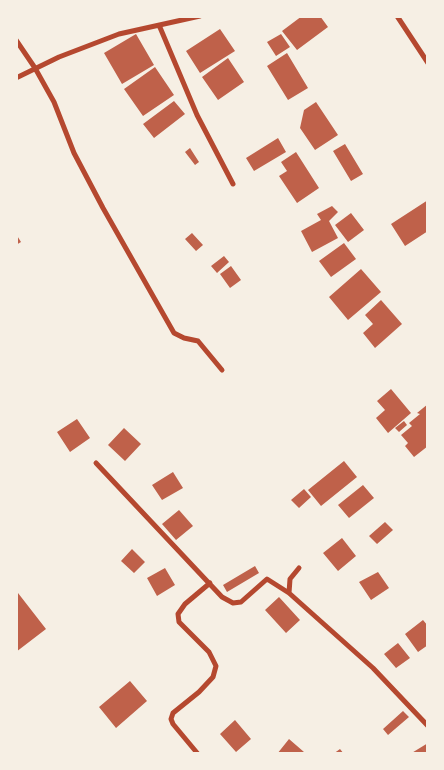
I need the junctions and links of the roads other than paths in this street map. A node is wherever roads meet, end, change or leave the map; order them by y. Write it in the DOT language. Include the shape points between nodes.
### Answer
graph roads {
  1 [pos="200,16"];
  2 [pos="397,16"];
  3 [pos="159,25"];
  4 [pos="16,40"];
  5 [pos="428,63"];
  6 [pos="35,68"];
  7 [pos="16,78"];
  8 [pos="233,184"];
  9 [pos="222,370"];
  10 [pos="96,463"];
  11 [pos="299,568"];
  12 [pos="210,583"];
  13 [pos="290,593"];
  14 [pos="428,726"];
  15 [pos="198,754"];
  1 -- 3 [label="street"];
  2 -- 5 [label="street"];
  3 -- 6 [label="street" via="119,34"];
  3 -- 8 [label="street" via="197,115"];
  4 -- 6 [label="street"];
  6 -- 7 [label="street"];
  6 -- 9 [label="street" via="54,102 74,153 163,316 174,333 198,341"];
  10 -- 12 [label="street"];
  11 -- 13 [label="street" via="290,579"];
  12 -- 13 [label="street" via="222,597 233,603 241,602 267,579"];
  12 -- 15 [label="street" via="178,614 179,622 209,652 216,666 213,677 173,713 171,719"];
  13 -- 14 [label="street" via="373,668"];
}
